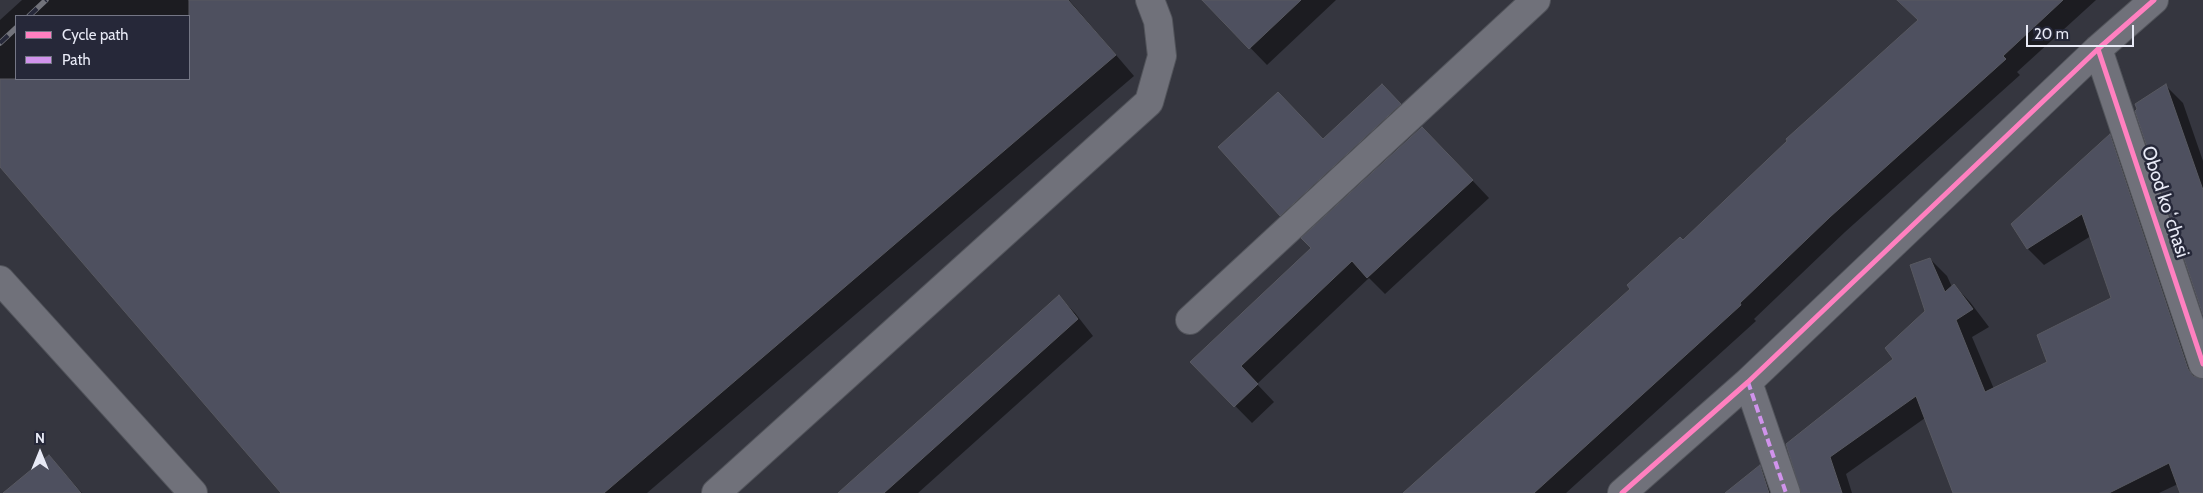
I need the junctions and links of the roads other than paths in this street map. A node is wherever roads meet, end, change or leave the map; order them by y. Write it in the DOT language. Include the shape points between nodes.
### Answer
graph roads {
  1 [pos="1150,0"];
  2 [pos="1536,0"];
  3 [pos="2154,0"];
  4 [pos="2098,49"];
  5 [pos="0,280"];
  6 [pos="1190,320"];
  7 [pos="2203,364"];
  8 [pos="1748,382"];
  9 [pos="193,493"];
  10 [pos="716,493"];
  11 [pos="1622,493"];
  12 [pos="1786,493"];
  1 -- 10 [label="street" via="1158,21 1162,56 1149,102"];
  2 -- 6 [label="street"];
  3 -- 4 [label="street"];
  4 -- 7 [label="street, Obod koʻchasi"];
  4 -- 8 [label="street"];
  5 -- 9 [label="street"];
  8 -- 11 [label="street"];
  8 -- 12 [label="street"];
}
